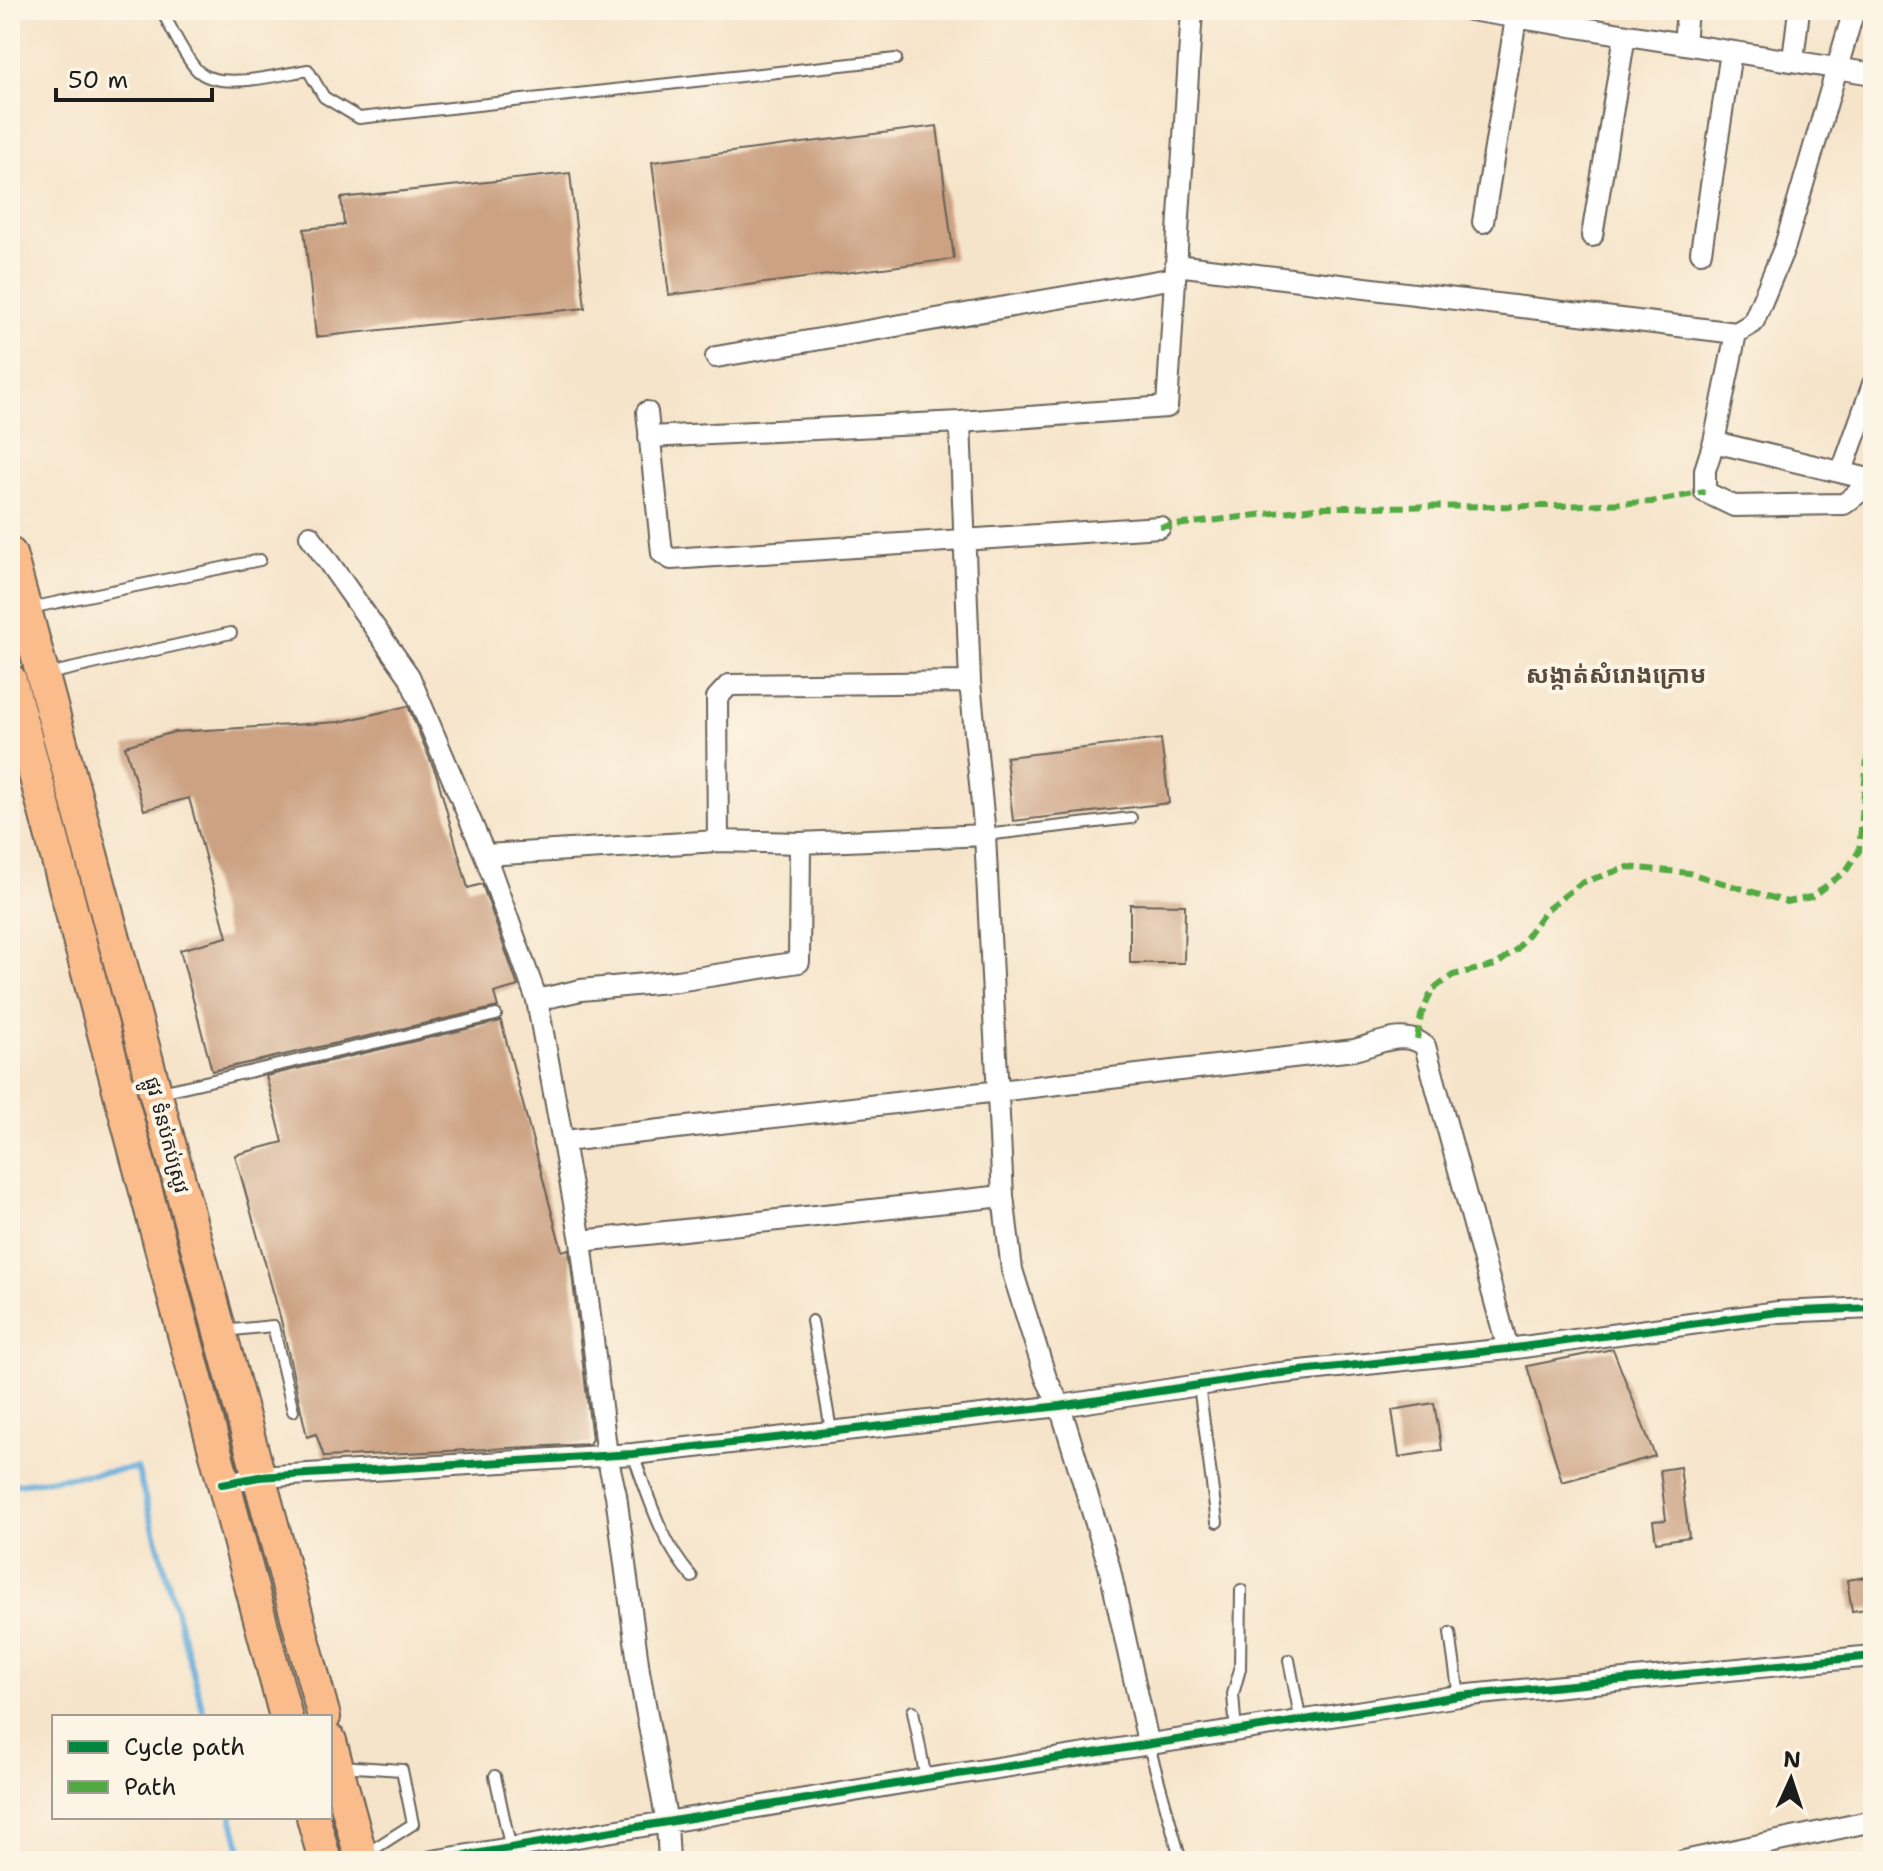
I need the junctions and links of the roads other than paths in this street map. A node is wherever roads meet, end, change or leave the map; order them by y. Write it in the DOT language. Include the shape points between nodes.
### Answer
graph roads {
  1 [pos="161,10"];
  2 [pos="1192,10"];
  3 [pos="1475,10"];
  4 [pos="1687,10"];
  5 [pos="1799,10"];
  6 [pos="1854,10"];
  7 [pos="1516,18"];
  8 [pos="1580,19"];
  9 [pos="1625,35"];
  10 [pos="1684,44"];
  11 [pos="1731,52"];
  12 [pos="896,59"];
  13 [pos="1793,60"];
  14 [pos="1835,68"];
  15 [pos="1873,74"];
  16 [pos="1483,222"];
  17 [pos="1592,236"];
  18 [pos="1701,252"];
  19 [pos="1176,272"];
  20 [pos="1736,333"];
  21 [pos="716,357"];
  22 [pos="1873,384"];
  23 [pos="647,412"];
  24 [pos="960,422"];
  25 [pos="649,437"];
  26 [pos="1714,442"];
  27 [pos="1842,471"];
  28 [pos="1870,479"];
  29 [pos="1160,527"];
  30 [pos="310,536"];
  31 [pos="967,540"];
  32 [pos="10,554"];
  33 [pos="260,560"];
  34 [pos="25,609"];
  35 [pos="231,633"];
  36 [pos="43,676"];
  37 [pos="10,680"];
  38 [pos="970,682"];
  39 [pos="1131,818"];
  40 [pos="985,835"];
  41 [pos="718,841"];
  42 [pos="800,843"];
  43 [pos="485,855"];
  44 [pos="537,1000"];
  45 [pos="496,1015"];
  46 [pos="155,1093"];
  47 [pos="1000,1093"];
  48 [pos="565,1141"];
  49 [pos="1003,1196"];
  50 [pos="581,1241"];
  51 [pos="1873,1308"];
  52 [pos="812,1321"];
  53 [pos="220,1332"];
  54 [pos="1508,1349"];
  55 [pos="1199,1385"];
  56 [pos="1060,1406"];
  57 [pos="293,1411"];
  58 [pos="831,1430"];
  59 [pos="633,1454"];
  60 [pos="607,1456"];
  61 [pos="259,1477"];
  62 [pos="222,1484"];
  63 [pos="1217,1522"];
  64 [pos="692,1577"];
  65 [pos="1241,1590"];
  66 [pos="1450,1633"];
  67 [pos="1873,1656"];
  68 [pos="1289,1660"];
  69 [pos="1459,1696"];
  70 [pos="913,1711"];
  71 [pos="285,1715"];
  72 [pos="323,1715"];
  73 [pos="1301,1722"];
  74 [pos="1236,1733"];
  75 [pos="1149,1746"];
  76 [pos="333,1753"];
  77 [pos="495,1776"];
  78 [pos="926,1779"];
  79 [pos="314,1819"];
  80 [pos="1873,1821"];
  81 [pos="667,1823"];
  82 [pos="511,1850"];
  83 [pos="1718,1858"];
  84 [pos="362,1859"];
  85 [pos="325,1861"];
  86 [pos="432,1861"];
  87 [pos="669,1861"];
  88 [pos="1181,1861"];
  89 [pos="1684,1861"];
  1 -- 12 [label="lane" via="197,70 210,78 232,81 308,70 324,97 359,118"];
  2 -- 19 [label="street"];
  3 -- 7 [label="street"];
  4 -- 10 [label="street"];
  5 -- 13 [label="street"];
  6 -- 14 [label="street"];
  7 -- 8 [label="street"];
  7 -- 16 [label="street"];
  8 -- 9 [label="street"];
  9 -- 10 [label="street"];
  9 -- 17 [label="street"];
  10 -- 11 [label="street"];
  11 -- 13 [label="street"];
  11 -- 18 [label="street"];
  13 -- 14 [label="street"];
  14 -- 15 [label="street"];
  14 -- 20 [label="street" via="1785,246 1753,323"];
  19 -- 20 [label="street"];
  19 -- 21 [label="street"];
  19 -- 24 [label="street" via="1167,407"];
  20 -- 26 [label="street"];
  22 -- 27 [label="street"];
  23 -- 25 [label="street"];
  24 -- 25 [label="street"];
  24 -- 31 [label="street"];
  25 -- 31 [label="street" via="662,553 671,559"];
  26 -- 27 [label="street"];
  26 -- 28 [label="street" via="1705,492 1734,506 1844,504"];
  27 -- 28 [label="street"];
  29 -- 31 [label="street"];
  30 -- 43 [label="street" via="409,676"];
  31 -- 38 [label="street"];
  32 -- 34 [label="main road, ផ្លូវ ទំនប់កប់ស្រូវ"];
  33 -- 34 [label="lane"];
  34 -- 36 [label="main road, ផ្លូវ ទំនប់កប់ស្រូវ"];
  35 -- 36 [label="lane"];
  36 -- 46 [label="main road, ផ្លូវ ទំនប់កប់ស្រូវ"];
  37 -- 62 [label="main road, ផ្លូវ ទំនប់កប់ស្រូវ"];
  38 -- 40 [label="street"];
  38 -- 41 [label="street" via="729,685 717,698"];
  39 -- 40 [label="lane"];
  40 -- 42 [label="street"];
  40 -- 47 [label="street"];
  41 -- 42 [label="street"];
  41 -- 43 [label="street"];
  42 -- 44 [label="street" via="799,962"];
  43 -- 44 [label="street"];
  44 -- 48 [label="street"];
  45 -- 46 [label="lane"];
  46 -- 53 [label="main road, ផ្លូវ ទំនប់កប់ស្រូវ"];
  47 -- 48 [label="street"];
  47 -- 49 [label="street"];
  47 -- 54 [label="street" via="1417,1039 1425,1046"];
  48 -- 50 [label="street"];
  49 -- 50 [label="street"];
  49 -- 56 [label="street" via="1012,1270"];
  50 -- 60 [label="street"];
  51 -- 54 [label="street" via="1778,1312"];
  52 -- 58 [label="lane"];
  53 -- 57 [label="lane" via="273,1326"];
  53 -- 61 [label="main road, ផ្លូវ ទំនប់កប់ស្រូវ"];
  54 -- 55 [label="street"];
  55 -- 56 [label="street"];
  55 -- 63 [label="lane"];
  56 -- 58 [label="street"];
  56 -- 75 [label="street" via="1109,1566"];
  58 -- 59 [label="street"];
  59 -- 60 [label="street"];
  59 -- 64 [label="lane" via="656,1520"];
  60 -- 61 [label="street"];
  60 -- 81 [label="street"];
  61 -- 62 [label="street"];
  61 -- 72 [label="main road, ផ្លូវ ទំនប់កប់ស្រូវ"];
  62 -- 71 [label="main road, ផ្លូវ ទំនប់កប់ស្រូវ"];
  65 -- 74 [label="lane" via="1240,1669 1233,1694"];
  66 -- 69 [label="lane"];
  67 -- 69 [label="street"];
  68 -- 73 [label="lane"];
  69 -- 73 [label="street"];
  70 -- 78 [label="lane"];
  73 -- 74 [label="street"];
  74 -- 75 [label="street"];
  75 -- 78 [label="street"];
  75 -- 88 [label="lane"];
  76 -- 84 [label="main road"];
  76 -- 84 [label="lane" via="402,1770 413,1824"];
  77 -- 82 [label="lane"];
  78 -- 81 [label="street"];
  79 -- 85 [label="main road"];
  80 -- 83 [label="street"];
  81 -- 82 [label="street"];
  81 -- 87 [label="street"];
  82 -- 86 [label="street"];
  83 -- 89 [label="street"];
}
